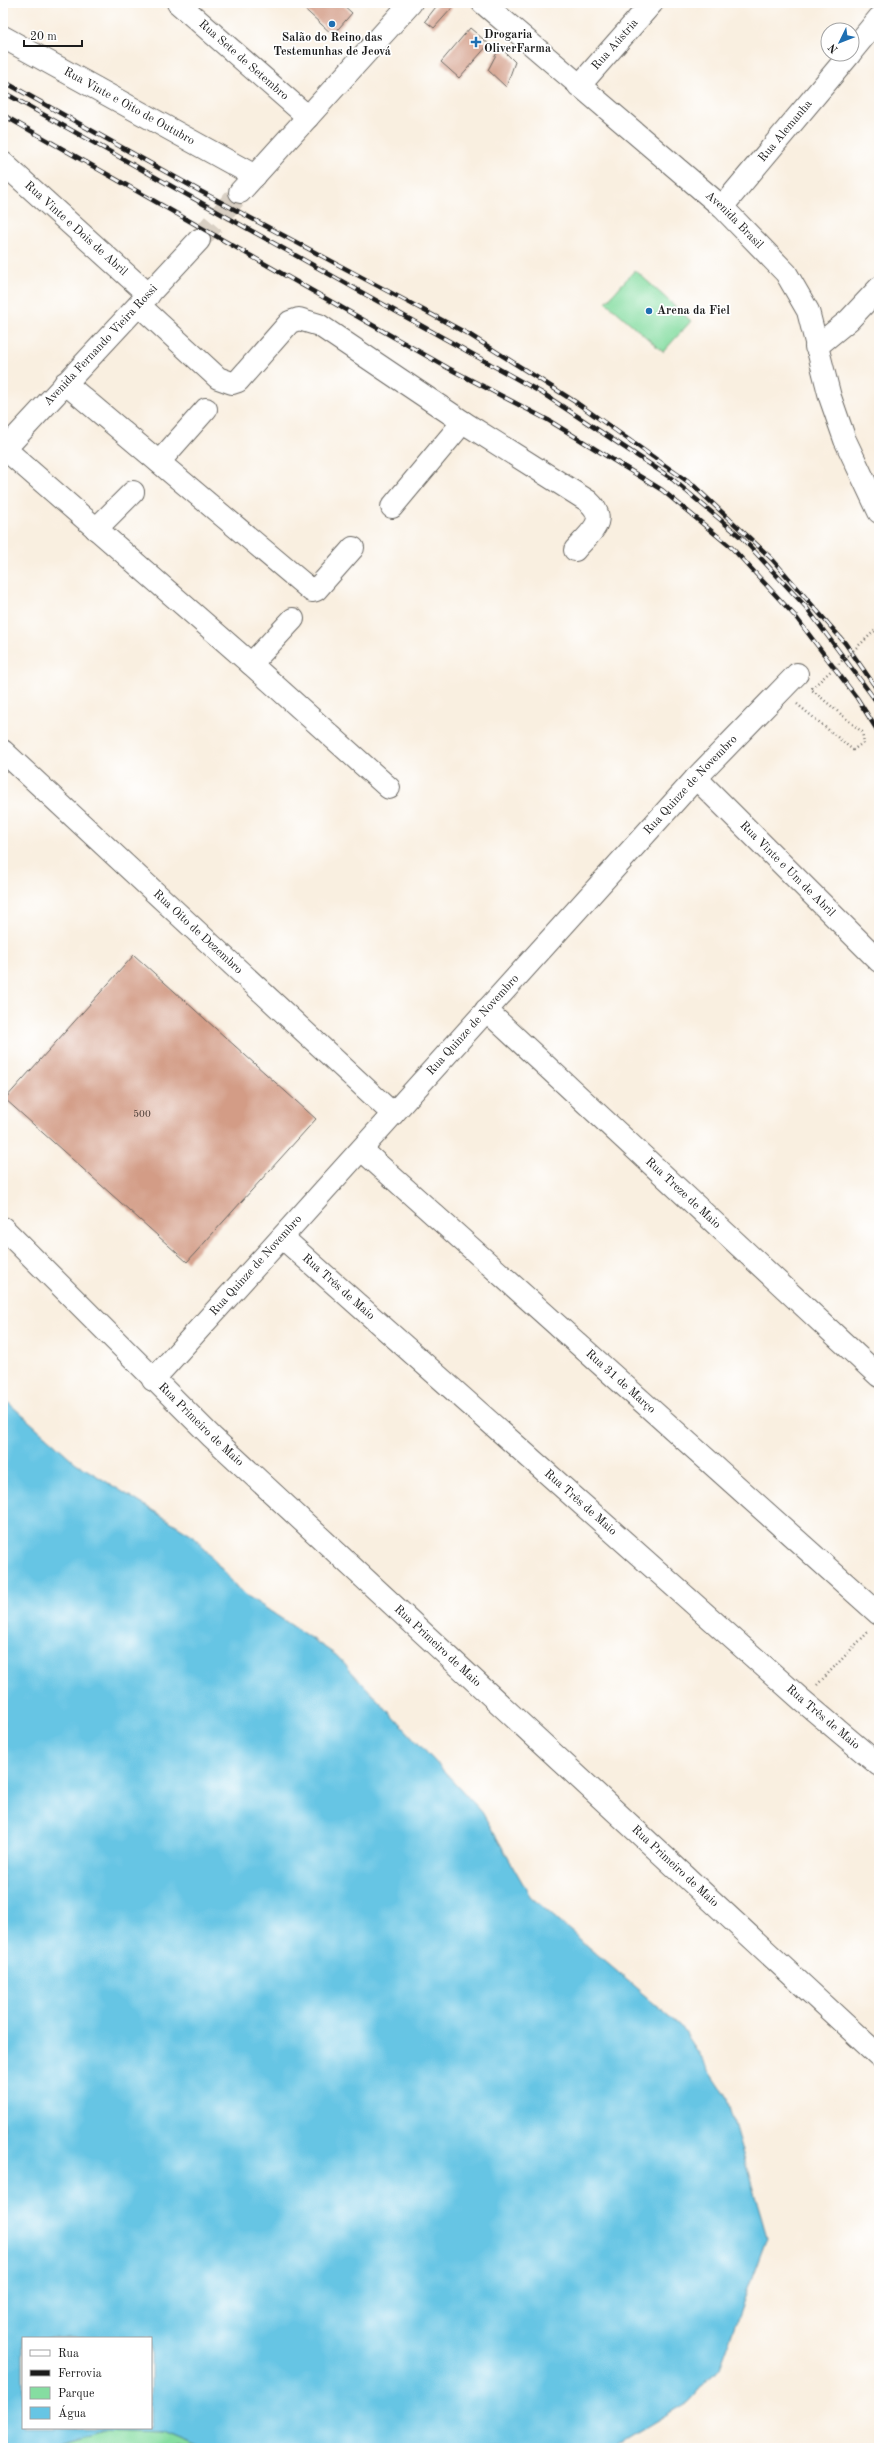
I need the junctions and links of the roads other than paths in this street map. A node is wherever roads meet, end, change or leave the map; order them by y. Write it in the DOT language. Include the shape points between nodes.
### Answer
graph roads {
  1 [pos="178,3"];
  2 [pos="411,3"];
  3 [pos="483,3"];
  4 [pos="652,3"];
  5 [pos="879,18"];
  6 [pos="3,37"];
  7 [pos="860,41"];
  8 [pos="843,62"];
  9 [pos="579,86"];
  10 [pos="308,117"];
  11 [pos="3,163"];
  12 [pos="255,176"];
  13 [pos="240,192"];
  14 [pos="722,208"];
  15 [pos="199,240"];
  16 [pos="879,288"];
  17 [pos="144,300"];
  18 [pos="816,347"];
  19 [pos="65,383"];
  20 [pos="206,409"];
  21 [pos="462,422"];
  22 [pos="4,450"];
  23 [pos="159,462"];
  24 [pos="133,492"];
  25 [pos="392,507"];
  26 [pos="879,512"];
  27 [pos="96,529"];
  28 [pos="353,548"];
  29 [pos="575,550"];
  30 [pos="294,619"];
  31 [pos="251,664"];
  32 [pos="797,674"];
  33 [pos="3,751"];
  34 [pos="696,778"];
  35 [pos="389,788"];
  36 [pos="879,961"];
  37 [pos="486,1010"];
  38 [pos="393,1114"];
  39 [pos="362,1150"];
  40 [pos="3,1228"];
  41 [pos="283,1238"];
  42 [pos="879,1376"];
  43 [pos="153,1380"];
  44 [pos="876,1620"];
  45 [pos="879,1765"];
  46 [pos="879,2056"];
  1 -- 10 [label="street, Rua Sete de Setembro"];
  2 -- 10 [label="street"];
  3 -- 9 [label="street, Avenida Brasil"];
  4 -- 9 [label="street, Rua Aústria"];
  5 -- 7 [label="street"];
  6 -- 12 [label="street, Rua Vinte e Oito de Outubro"];
  8 -- 14 [label="street, Rua Alemanha"];
  9 -- 14 [label="street, Avenida Brasil"];
  10 -- 12 [label="street"];
  11 -- 17 [label="street, Rua Vinte e Dois de Abril"];
  12 -- 13 [label="street"];
  14 -- 18 [label="street, Avenida Brasil" via="786,273 808,311"];
  15 -- 17 [label="street, Avenida Fernando Vieira Rossi"];
  16 -- 18 [label="street" via="849,320"];
  17 -- 19 [label="street, Avenida Fernando Vieira Rossi"];
  17 -- 21 [label="street, Rua Vinte e Dois de Abril" via="218,378 225,382 238,381 290,322 300,319 309,321"];
  18 -- 26 [label="street, Avenida Brasil" via="845,440"];
  19 -- 22 [label="street, Avenida Fernando Vieira Rossi"];
  19 -- 23 [label="street"];
  20 -- 23 [label="street"];
  21 -- 25 [label="street"];
  21 -- 29 [label="street" via="597,509 597,523"];
  22 -- 27 [label="street"];
  23 -- 28 [label="street" via="312,591 316,590"];
  24 -- 27 [label="street"];
  27 -- 31 [label="street"];
  30 -- 31 [label="street"];
  31 -- 35 [label="street"];
  32 -- 34 [label="street, Rua Quinze de Novembro"];
  33 -- 38 [label="street, Rua Oito de Dezembro"];
  34 -- 36 [label="street, Rua Vinte e Um de Abril"];
  34 -- 37 [label="street, Rua Quinze de Novembro"];
  37 -- 38 [label="street, Rua Quinze de Novembro"];
  37 -- 42 [label="street, Rua Treze de Maio"];
  38 -- 39 [label="street, Rua Quinze de Novembro"];
  39 -- 41 [label="street, Rua Quinze de Novembro"];
  39 -- 44 [label="street, Rua 31 de Março"];
  40 -- 43 [label="street, Rua Primeiro de Maio"];
  41 -- 43 [label="street, Rua Quinze de Novembro"];
  41 -- 45 [label="street, Rua Três de Maio"];
  43 -- 46 [label="street, Rua Primeiro de Maio"];
}
